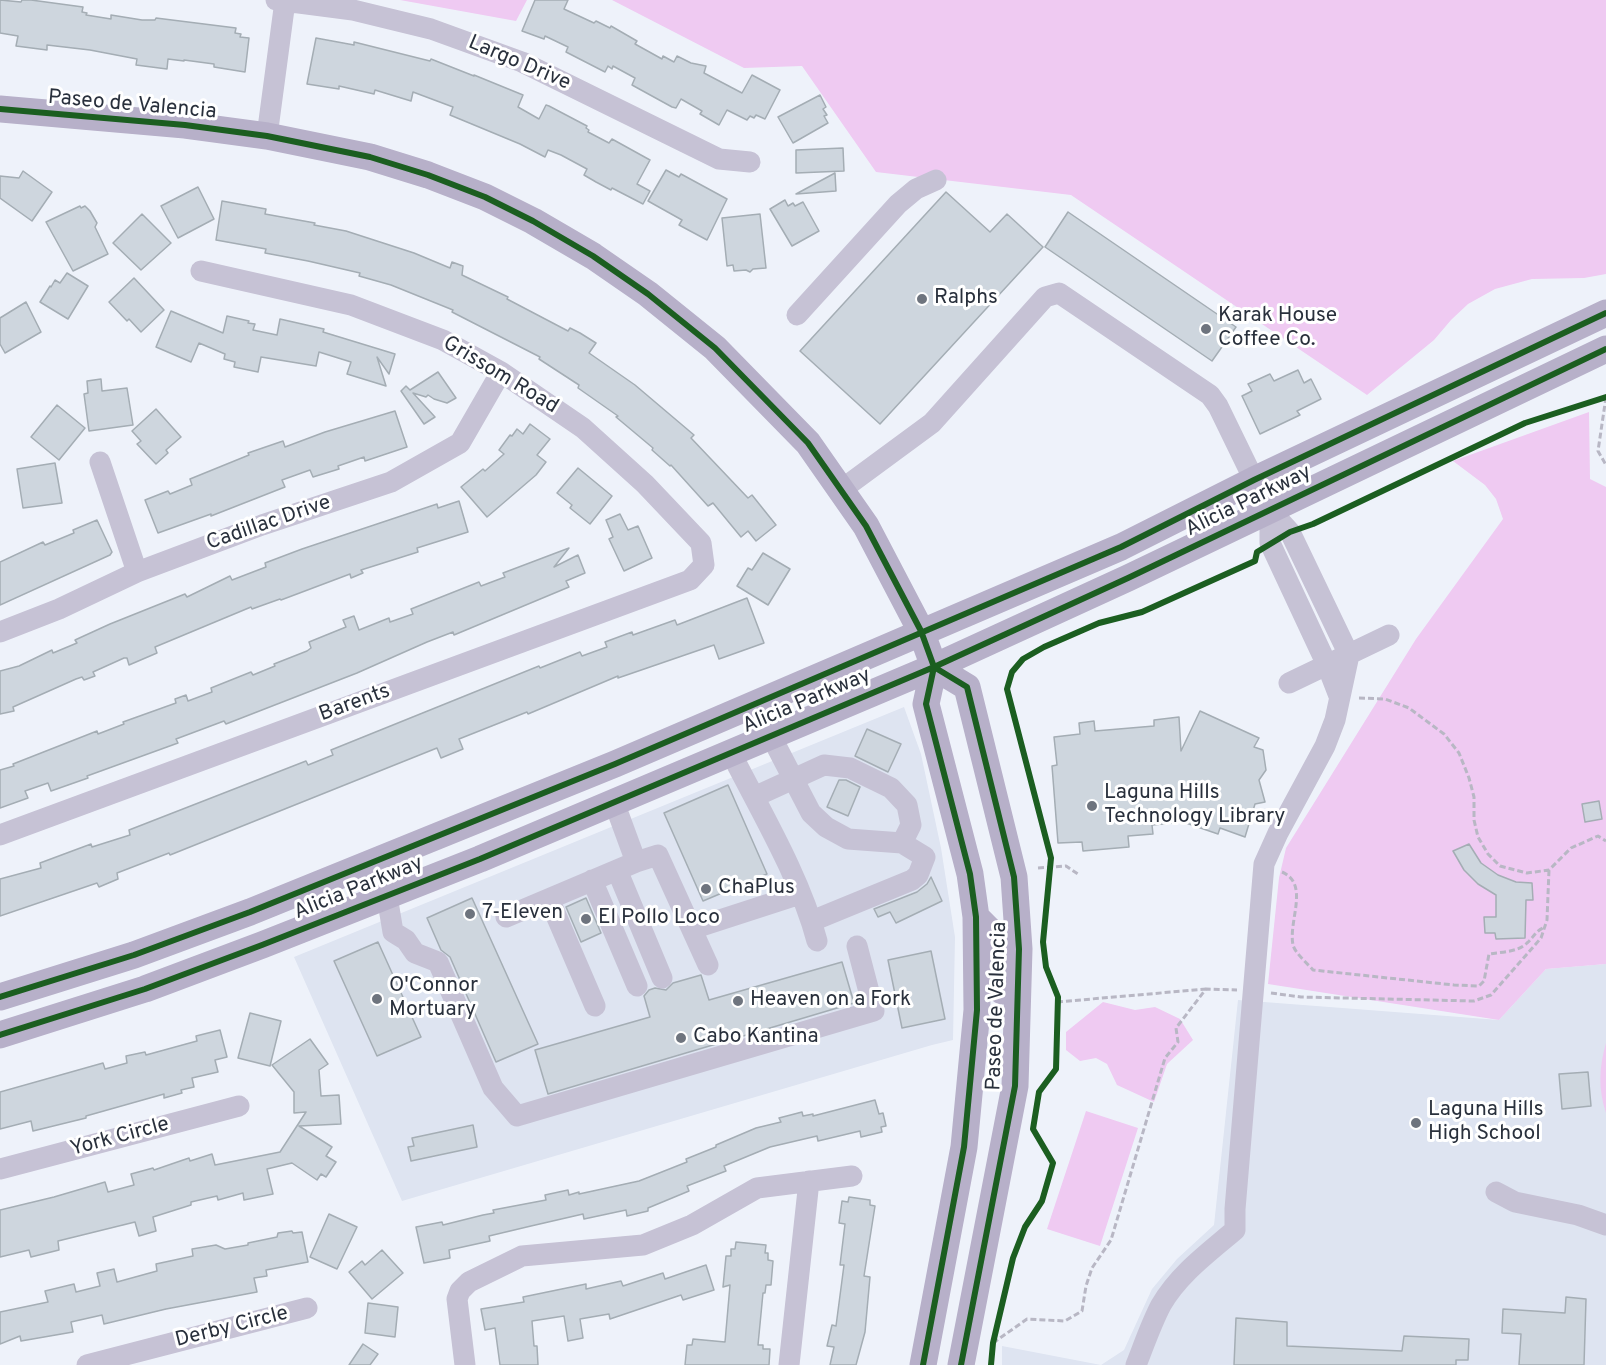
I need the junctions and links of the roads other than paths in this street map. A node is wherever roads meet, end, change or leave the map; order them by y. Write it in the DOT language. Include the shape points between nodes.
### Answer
graph roads {
  1 [pos="280,1"];
  2 [pos="0,110"];
  3 [pos="267,136"];
  4 [pos="750,162"];
  5 [pos="936,180"];
  6 [pos="201,271"];
  7 [pos="1606,313"];
  8 [pos="797,315"];
  9 [pos="1606,349"];
  10 [pos="501,372"];
  11 [pos="100,462"];
  12 [pos="1254,480"];
  13 [pos="841,490"];
  14 [pos="1270,510"];
  15 [pos="704,564"];
  16 [pos="137,572"];
  17 [pos="921,631"];
  18 [pos="0,632"];
  19 [pos="1389,635"];
  20 [pos="1349,655"];
  21 [pos="1327,665"];
  22 [pos="934,667"];
  23 [pos="1289,683"];
  24 [pos="1339,696"];
  25 [pos="771,736"];
  26 [pos="731,753"];
  27 [pos="792,780"];
  28 [pos="754,797"];
  29 [pos="614,802"];
  30 [pos="468,824"];
  31 [pos="0,835"];
  32 [pos="902,843"];
  33 [pos="480,859"];
  34 [pos="627,866"];
  35 [pos="592,880"];
  36 [pos="800,894"];
  37 [pos="387,896"];
  38 [pos="549,899"];
  39 [pos="506,917"];
  40 [pos="976,917"];
  41 [pos="692,929"];
  42 [pos="857,946"];
  43 [pos="708,965"];
  44 [pos="662,978"];
  45 [pos="637,986"];
  46 [pos="0,997"];
  47 [pos="595,1006"];
  48 [pos="0,1035"];
  49 [pos="1016,1052"];
  50 [pos="239,1106"];
  51 [pos="0,1169"];
  52 [pos="852,1176"];
  53 [pos="808,1181"];
  54 [pos="1496,1192"];
  55 [pos="1606,1225"];
  56 [pos="307,1308"];
  57 [pos="87,1365"];
  58 [pos="465,1365"];
  59 [pos="789,1365"];
  60 [pos="923,1365"];
  61 [pos="961,1365"];
  62 [pos="1136,1365"];
  1 -- 3 [label="street"];
  1 -- 4 [label="street, Largo Drive" via="353,10 431,29 522,62 719,159"];
  2 -- 3 [label="main road, Paseo de Valencia" via="185,125"];
  3 -- 13 [label="main road, Paseo de Valencia" via="370,157 428,175 485,197 593,256 715,348 808,443"];
  5 -- 8 [label="street" via="916,189 898,204"];
  6 -- 10 [label="street, Grissom Road" via="351,305 443,340"];
  7 -- 12 [label="main road, Alicia Parkway"];
  9 -- 14 [label="main road, Alicia Parkway"];
  10 -- 15 [label="street, Grissom Road" via="583,428 645,484 701,543"];
  10 -- 16 [label="street, Cadillac Drive" via="460,443 391,482"];
  11 -- 16 [label="street"];
  12 -- 13 [label="street" via="1210,395 1059,293 1045,297 932,423"];
  12 -- 14 [label="main road"];
  12 -- 17 [label="main road, Alicia Parkway" via="1121,547"];
  13 -- 17 [label="main road, Paseo de Valencia" via="866,526"];
  14 -- 20 [label="street" via="1290,532"];
  14 -- 21 [label="street" via="1270,543"];
  14 -- 22 [label="main road, Alicia Parkway"];
  15 -- 31 [label="street, Barents" via="690,580"];
  16 -- 18 [label="street, Cadillac Drive"];
  17 -- 22 [label="main road, Paseo de Valencia"];
  17 -- 30 [label="main road, Alicia Parkway"];
  19 -- 20 [label="street"];
  20 -- 21 [label="street"];
  20 -- 24 [label="street"];
  21 -- 23 [label="street"];
  21 -- 24 [label="street"];
  22 -- 25 [label="main road, Alicia Parkway"];
  22 -- 40 [label="main road, Paseo de Valencia" via="926,704 970,874"];
  22 -- 49 [label="main road, Paseo de Valencia" via="967,687 1014,877 1019,949"];
  24 -- 62 [label="street" via="1325,746 1264,864 1235,1230 1192,1266 1171,1291 1151,1326"];
  25 -- 26 [label="main road, Alicia Parkway"];
  25 -- 27 [label="street"];
  26 -- 28 [label="street"];
  26 -- 29 [label="main road, Alicia Parkway"];
  27 -- 28 [label="street"];
  27 -- 32 [label="street" via="811,813 841,835 848,839"];
  27 -- 32 [label="street" via="824,765 850,768 891,788 907,805 911,825"];
  28 -- 36 [label="street"];
  29 -- 33 [label="main road, Alicia Parkway"];
  29 -- 34 [label="street"];
  30 -- 33 [label="main road"];
  30 -- 46 [label="main road, Alicia Parkway" via="134,955"];
  32 -- 36 [label="street" via="925,856 918,875 814,931"];
  33 -- 37 [label="main road, Alicia Parkway"];
  34 -- 35 [label="street"];
  34 -- 41 [label="street" via="658,855"];
  34 -- 44 [label="street"];
  35 -- 38 [label="street"];
  35 -- 45 [label="street"];
  36 -- 41 [label="street"];
  37 -- 42 [label="street" via="393,932 406,940 415,953 438,962 493,1088 517,1116 874,1011"];
  37 -- 48 [label="main road, Alicia Parkway" via="145,989"];
  38 -- 39 [label="street"];
  38 -- 47 [label="street"];
  40 -- 49 [label="main road" via="990,931 1000,957 1002,1040"];
  40 -- 60 [label="main road, Paseo de Valencia" via="976,1010 964,1147"];
  41 -- 43 [label="street"];
  49 -- 61 [label="main road, Paseo de Valencia" via="1015,1086"];
  50 -- 51 [label="street, York Circle"];
  52 -- 53 [label="street"];
  53 -- 58 [label="street" via="757,1188 692,1225 643,1245 522,1256 469,1282 457,1299"];
  53 -- 59 [label="street"];
  54 -- 55 [label="street" via="1515,1202"];
  56 -- 57 [label="street, Derby Circle"];
}
